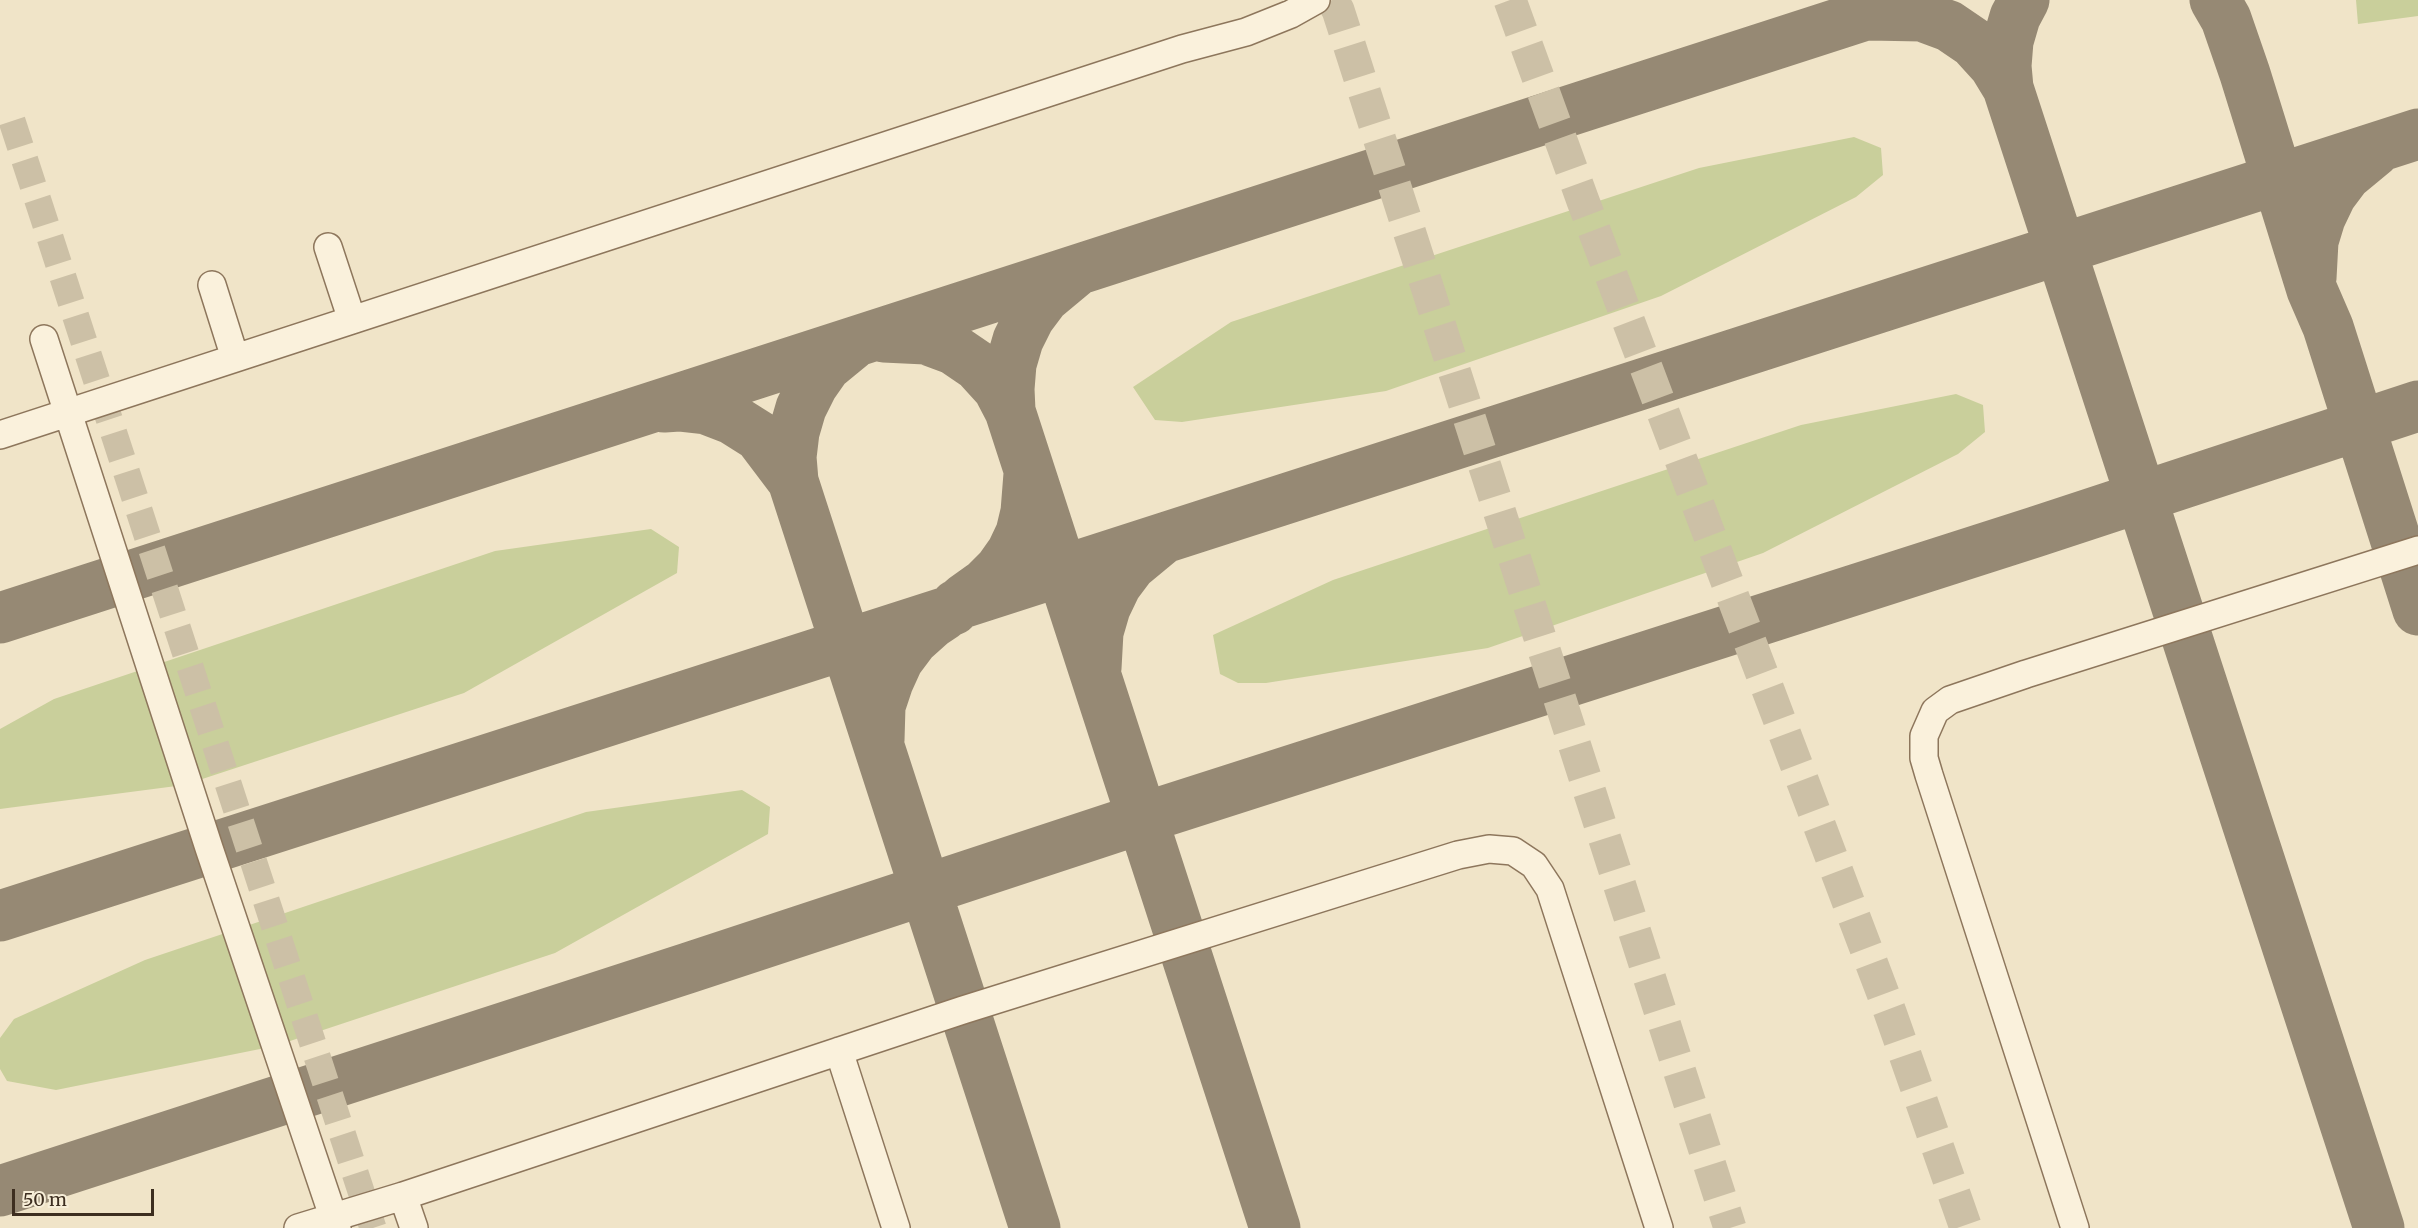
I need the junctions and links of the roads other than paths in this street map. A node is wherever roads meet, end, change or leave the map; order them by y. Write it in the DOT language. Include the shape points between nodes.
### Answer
graph roads {
  1 [pos="1316,0"];
  2 [pos="328,247"];
  3 [pos="212,285"];
  4 [pos="352,320"];
  5 [pos="44,339"];
  6 [pos="235,358"];
  7 [pos="68,413"];
  8 [pos="0,435"];
  9 [pos="2418,550"];
  10 [pos="839,1051"];
  11 [pos="403,1196"];
  12 [pos="335,1222"];
  13 [pos="298,1228"];
  14 [pos="414,1228"];
  15 [pos="896,1228"];
  16 [pos="1659,1228"];
  17 [pos="2075,1228"];
  1 -- 4 [label="lane" via="1246,32"];
  2 -- 4 [label="lane"];
  3 -- 6 [label="lane"];
  4 -- 6 [label="lane"];
  5 -- 7 [label="lane"];
  6 -- 7 [label="lane"];
  7 -- 8 [label="lane"];
  7 -- 12 [label="lane"];
  9 -- 17 [label="lane" via="1950,699 1935,711 1924,736 1924,758"];
  10 -- 11 [label="lane"];
  10 -- 15 [label="lane"];
  10 -- 16 [label="lane" via="1458,855 1489,849 1512,851 1534,865 1550,889"];
  11 -- 12 [label="lane"];
  11 -- 14 [label="lane"];
  12 -- 13 [label="lane"];
}
